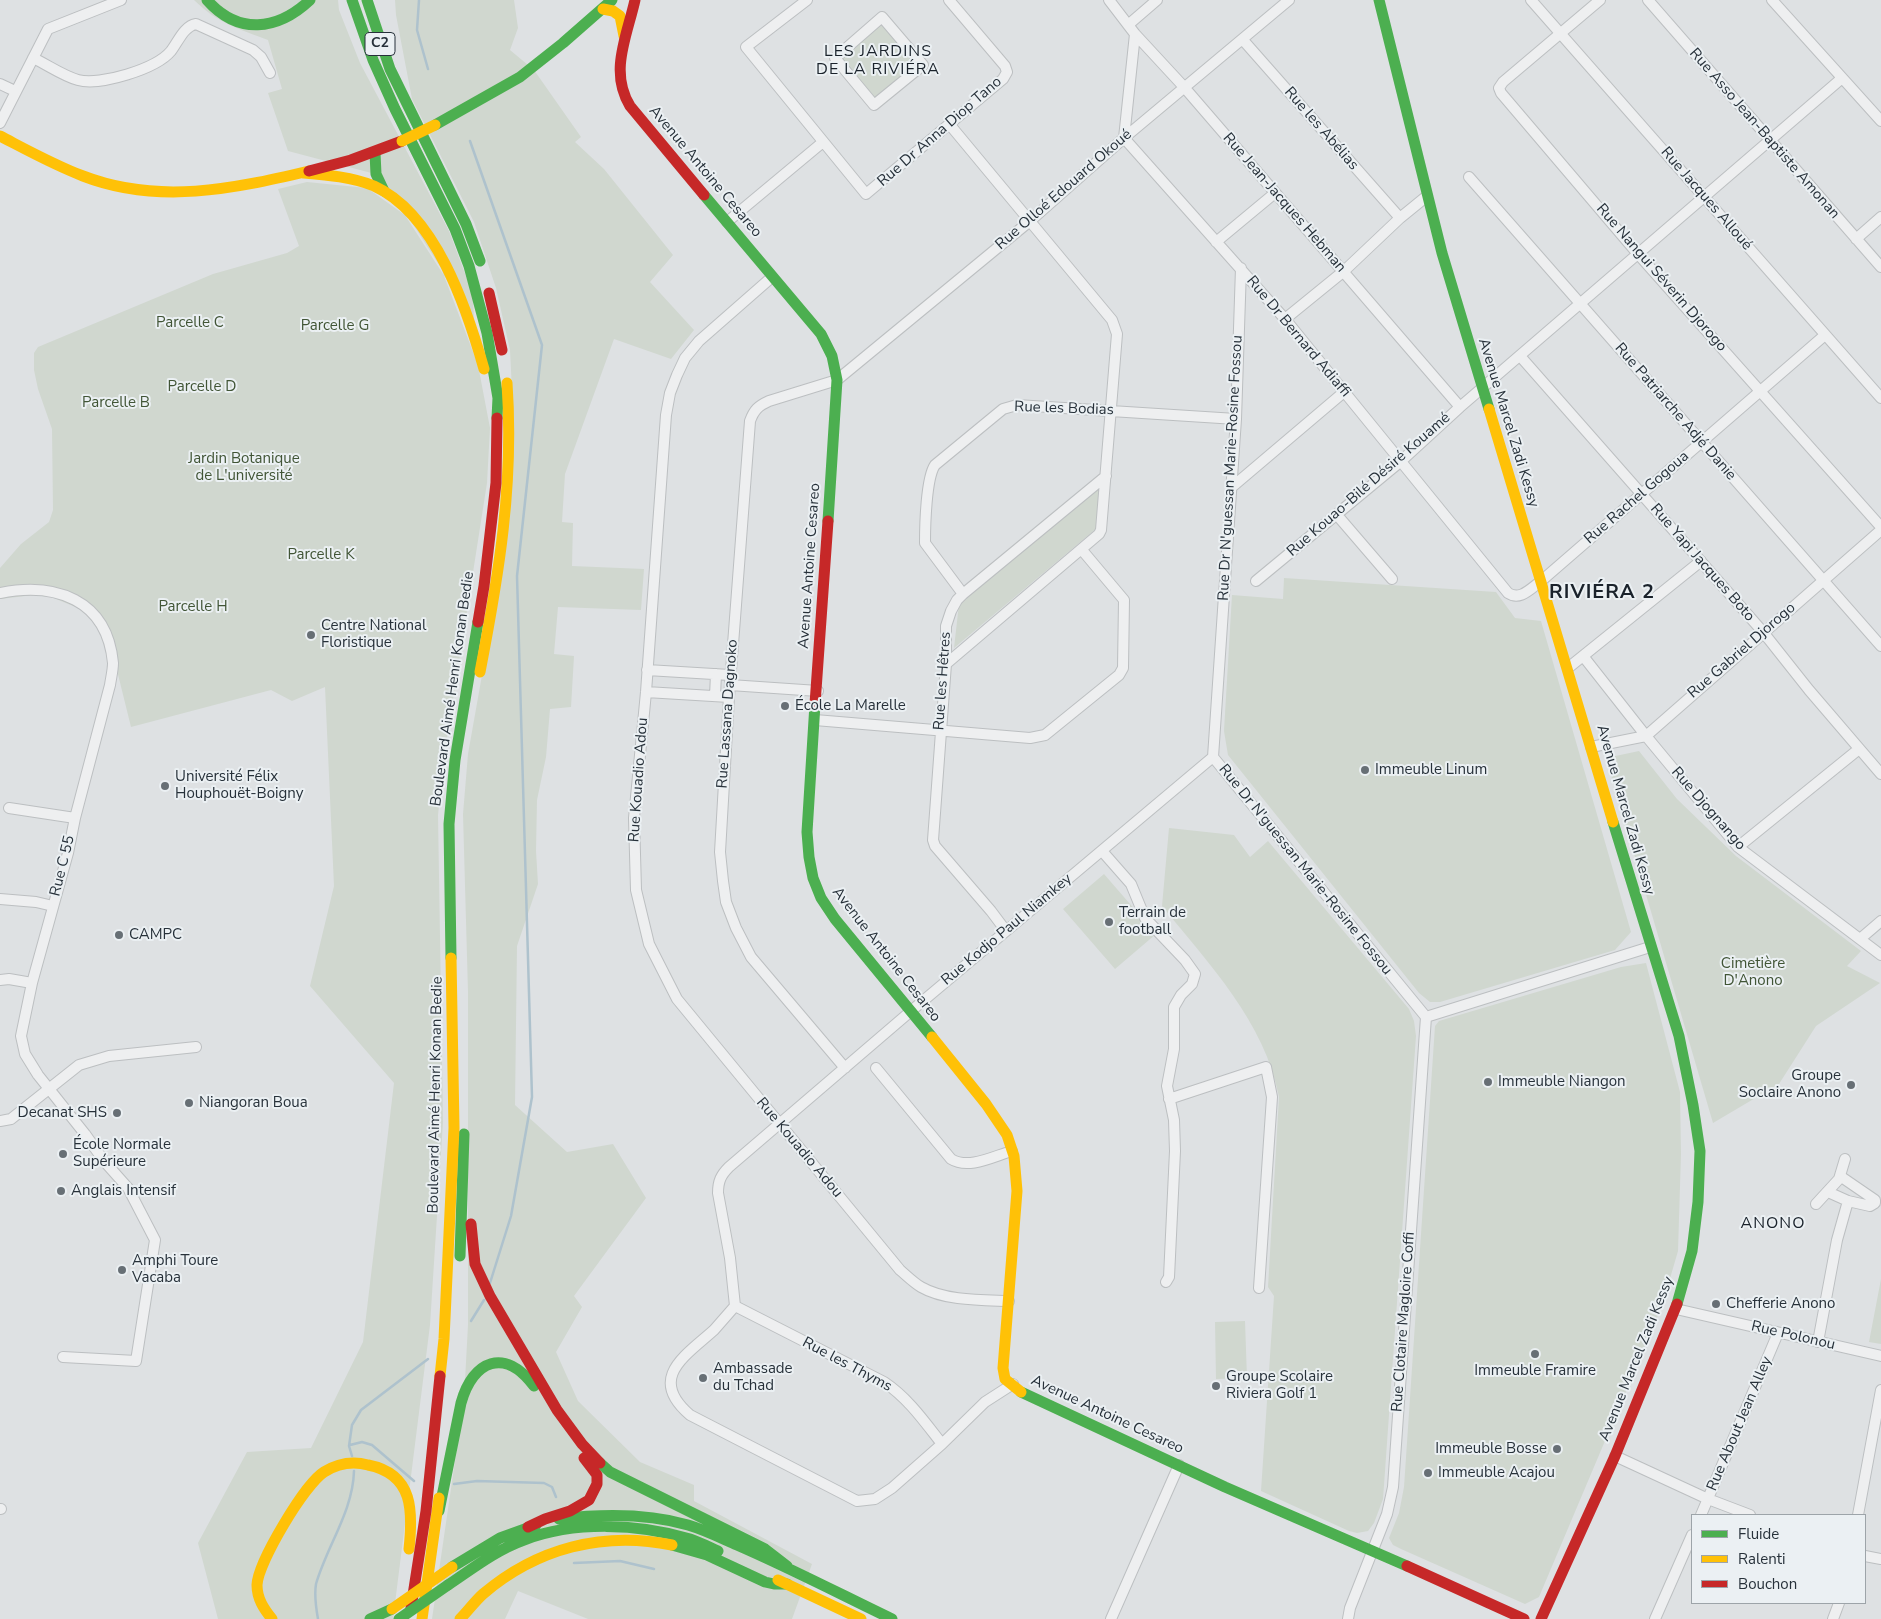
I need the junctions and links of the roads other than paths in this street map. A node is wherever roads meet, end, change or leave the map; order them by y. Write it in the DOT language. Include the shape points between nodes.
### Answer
graph roads {
  1 [pos="121,0"];
  2 [pos="207,0"];
  3 [pos="310,0"];
  4 [pos="352,0"];
  5 [pos="367,0"];
  6 [pos="376,0"];
  7 [pos="612,0"];
  8 [pos="635,0"];
  9 [pos="807,0"];
  10 [pos="949,0"];
  11 [pos="1108,0"];
  12 [pos="1157,0"];
  13 [pos="1289,0"];
  14 [pos="1379,0"];
  15 [pos="1531,0"];
  16 [pos="1600,0"];
  17 [pos="1648,0"];
  18 [pos="1772,0"];
  19 [pos="794,4"];
  20 [pos="603,9"];
  21 [pos="1128,25"];
  22 [pos="1135,34"];
  23 [pos="1561,34"];
  24 [pos="1243,40"];
  25 [pos="625,45"];
  26 [pos="33,58"];
  27 [pos="270,73"];
  28 [pos="908,76"];
  29 [pos="1841,79"];
  30 [pos="0,84"];
  31 [pos="399,85"];
  32 [pos="1184,87"];
  33 [pos="15,91"];
  34 [pos="1881,121"];
  35 [pos="0,123"];
  36 [pos="950,125"];
  37 [pos="0,136"];
  38 [pos="1124,138"];
  39 [pos="1770,141"];
  40 [pos="823,142"];
  41 [pos="375,153"];
  42 [pos="303,174"];
  43 [pos="1469,177"];
  44 [pos="384,191"];
  45 [pos="1275,193"];
  46 [pos="1427,196"];
  47 [pos="1704,197"];
  48 [pos="1881,217"];
  49 [pos="1400,218"];
  50 [pos="1030,221"];
  51 [pos="727,222"];
  52 [pos="1856,239"];
  53 [pos="1216,242"];
  54 [pos="1638,254"];
  55 [pos="1881,267"];
  56 [pos="1241,268"];
  57 [pos="1344,271"];
  58 [pos="772,277"];
  59 [pos="1580,304"];
  60 [pos="1285,319"];
  61 [pos="1825,335"];
  62 [pos="1520,356"];
  63 [pos="837,380"];
  64 [pos="1482,388"];
  65 [pos="1761,391"];
  66 [pos="1344,392"];
  67 [pos="1881,398"];
  68 [pos="1460,407"];
  69 [pos="1111,410"];
  70 [pos="1236,419"];
  71 [pos="496,426"];
  72 [pos="1702,442"];
  73 [pos="1400,462"];
  74 [pos="1106,476"];
  75 [pos="1232,487"];
  76 [pos="1642,494"];
  77 [pos="1337,515"];
  78 [pos="1881,528"];
  79 [pos="1082,550"];
  80 [pos="1701,561"];
  81 [pos="1392,579"];
  82 [pos="1823,580"];
  83 [pos="1256,581"];
  84 [pos="1540,582"];
  85 [pos="0,593"];
  86 [pos="963,594"];
  87 [pos="1763,632"];
  88 [pos="1881,646"];
  89 [pos="1583,656"];
  90 [pos="946,664"];
  91 [pos="1568,668"];
  92 [pos="647,670"];
  93 [pos="716,674"];
  94 [pos="730,680"];
  95 [pos="818,690"];
  96 [pos="646,692"];
  97 [pos="715,696"];
  98 [pos="729,696"];
  99 [pos="815,720"];
  100 [pos="940,730"];
  101 [pos="1646,736"];
  102 [pos="1591,747"];
  103 [pos="1859,749"];
  104 [pos="1213,757"];
  105 [pos="1881,774"];
  106 [pos="9,808"];
  107 [pos="75,818"];
  108 [pos="1738,847"];
  109 [pos="1102,851"];
  110 [pos="462,889"];
  111 [pos="0,899"];
  112 [pos="53,906"];
  113 [pos="1881,921"];
  114 [pos="1006,931"];
  115 [pos="1860,939"];
  116 [pos="1650,948"];
  117 [pos="1881,955"];
  118 [pos="0,980"];
  119 [pos="32,983"];
  120 [pos="910,1011"];
  121 [pos="1426,1017"];
  122 [pos="196,1047"];
  123 [pos="464,1062"];
  124 [pos="845,1068"];
  125 [pos="876,1068"];
  126 [pos="49,1088"];
  127 [pos="1169,1098"];
  128 [pos="0,1122"];
  129 [pos="779,1124"];
  130 [pos="1012,1151"];
  131 [pos="1845,1159"];
  132 [pos="464,1169"];
  133 [pos="1840,1176"];
  134 [pos="1828,1192"];
  135 [pos="1848,1201"];
  136 [pos="1816,1204"];
  137 [pos="460,1266"];
  138 [pos="1166,1282"];
  139 [pos="1259,1288"];
  140 [pos="1009,1301"];
  141 [pos="735,1306"];
  142 [pos="1676,1309"];
  143 [pos="1778,1333"];
  144 [pos="1818,1342"];
  145 [pos="63,1356"];
  146 [pos="1881,1356"];
  147 [pos="1013,1384"];
  148 [pos="1881,1390"];
  149 [pos="449,1406"];
  150 [pos="942,1444"];
  151 [pos="1615,1456"];
  152 [pos="1179,1465"];
  153 [pos="1708,1499"];
  154 [pos="1701,1514"];
  155 [pos="1747,1514"];
  156 [pos="1858,1514"];
  157 [pos="437,1521"];
  158 [pos="528,1527"];
  159 [pos="1691,1537"];
  160 [pos="1373,1550"];
  161 [pos="1866,1556"];
  162 [pos="1881,1559"];
  163 [pos="787,1566"];
  164 [pos="787,1584"];
  165 [pos="1839,1604"];
  166 [pos="392,1609"];
  167 [pos="272,1619"];
  168 [pos="370,1619"];
  169 [pos="380,1619"];
  170 [pos="400,1619"];
  171 [pos="409,1619"];
  172 [pos="422,1619"];
  173 [pos="460,1619"];
  174 [pos="861,1619"];
  175 [pos="892,1619"];
  176 [pos="1111,1619"];
  177 [pos="1348,1619"];
  178 [pos="1524,1619"];
  179 [pos="1541,1619"];
  180 [pos="1655,1619"];
  181 [pos="1833,1619"];
  1 -- 26 [label="street" via="48,29"];
  2 -- 3 [label="main road" via="227,18 241,24 265,25 283,20"];
  4 -- 71 [label="main road, Boulevard Aimé Henri Konan Bedie" via="373,60 455,229 469,266 496,380"];
  5 -- 31 [label="main road, Boulevard Aimé Henri Konan Bedie / C2" via="386,59"];
  6 -- 31 [label="main road"];
  7 -- 20 [label="main road"];
  8 -- 25 [label="main road, Avenue Antoine Cesareo"];
  9 -- 19 [label="street, Rue Dr Anna Diop Tano"];
  10 -- 36 [label="street, Rue Dr Anna Diop Tano" via="1007,72"];
  11 -- 21 [label="street, Rue Jean-Jacques Hebman"];
  12 -- 21 [label="street"];
  13 -- 24 [label="street, Rue Olloé Edouard Okoué"];
  14 -- 46 [label="main road, Avenue Marcel Zadi Kessy"];
  15 -- 23 [label="street, Rue Jacques Alloué"];
  16 -- 23 [label="street"];
  17 -- 39 [label="street, Rue Asso Jean-Baptiste Amonan"];
  18 -- 29 [label="street"];
  19 -- 40 [label="street, Rue Dr Anna Diop Tano" via="746,47"];
  20 -- 25 [label="main road" via="620,16"];
  20 -- 41 [label="main road, bridge" via="520,77 435,125"];
  21 -- 22 [label="street, Rue Jean-Jacques Hebman"];
  22 -- 32 [label="street, Rue Jean-Jacques Hebman"];
  22 -- 38 [label="street"];
  23 -- 47 [label="street, Rue Jacques Alloué"];
  23 -- 54 [label="street, Rue Nangui Séverin Djorogo" via="1499,88"];
  24 -- 32 [label="street, Rue Olloé Edouard Okoué"];
  24 -- 49 [label="street, Rue les Abélias"];
  25 -- 51 [label="main road, Avenue Antoine Cesareo" via="619,70 622,94"];
  26 -- 27 [label="street" via="76,79 99,81 152,65 167,55 188,27 196,24 253,50"];
  26 -- 33 [label="street"];
  28 -- 28 [label="street" via="874,105 835,58 882,17 923,65"];
  29 -- 34 [label="street"];
  29 -- 39 [label="street, Rue Kouao-Bilé Désiré Kouamé"];
  30 -- 33 [label="street"];
  31 -- 110 [label="main road, Boulevard Aimé Henri Konan Bedie" via="466,224 484,275 498,327 510,411 505,540 466,755 460,832"];
  32 -- 38 [label="street, Rue Olloé Edouard Okoué"];
  32 -- 45 [label="street, Rue Jean-Jacques Hebman"];
  33 -- 35 [label="street"];
  36 -- 40 [label="street, Rue Dr Anna Diop Tano" via="866,194"];
  36 -- 50 [label="street"];
  37 -- 42 [label="main road" via="65,168 96,180 141,191 191,192"];
  38 -- 50 [label="street, Rue Olloé Edouard Okoué"];
  38 -- 53 [label="street, Rue Dr Bernard Adiaffi"];
  39 -- 47 [label="street, Rue Kouao-Bilé Désiré Kouamé"];
  39 -- 52 [label="street, Rue Asso Jean-Baptiste Amonan"];
  40 -- 51 [label="street"];
  41 -- 42 [label="main road"];
  41 -- 44 [label="main road" via="376,174"];
  42 -- 44 [label="main road" via="348,179"];
  43 -- 59 [label="street, Rue Patriarche Adjé Danie"];
  44 -- 71 [label="main road" via="412,216 430,238 446,266 470,323"];
  45 -- 53 [label="street"];
  45 -- 57 [label="street, Rue Jean-Jacques Hebman"];
  46 -- 49 [label="street"];
  46 -- 64 [label="main road, Avenue Marcel Zadi Kessy"];
  47 -- 54 [label="street, Rue Kouao-Bilé Désiré Kouamé"];
  47 -- 61 [label="street, Rue Jacques Alloué"];
  48 -- 52 [label="street"];
  49 -- 57 [label="street"];
  50 -- 63 [label="street, Rue Olloé Edouard Okoué"];
  50 -- 69 [label="street" via="1112,320 1117,334"];
  51 -- 58 [label="main road, Avenue Antoine Cesareo"];
  52 -- 55 [label="street, Rue Asso Jean-Baptiste Amonan"];
  53 -- 56 [label="street, Rue Dr Bernard Adiaffi"];
  54 -- 59 [label="street, Rue Kouao-Bilé Désiré Kouamé"];
  54 -- 65 [label="street, Rue Nangui Séverin Djorogo"];
  56 -- 60 [label="street, Rue Dr Bernard Adiaffi"];
  56 -- 70 [label="street, Rue Dr N'guessan Marie-Rosine Fossou"];
  57 -- 60 [label="street"];
  57 -- 68 [label="street, Rue Jean-Jacques Hebman"];
  58 -- 63 [label="main road, Avenue Antoine Cesareo" via="821,334 836,366"];
  58 -- 92 [label="street, Rue Kouadio Adou" via="699,341 686,358 670,393"];
  59 -- 62 [label="street, Rue Kouao-Bilé Désiré Kouamé"];
  59 -- 72 [label="street, Rue Patriarche Adjé Danie"];
  60 -- 66 [label="street, Rue Dr Bernard Adiaffi"];
  61 -- 65 [label="street, Rue Rachel Gogoua"];
  61 -- 67 [label="street, Rue Jacques Alloué"];
  62 -- 64 [label="street, Rue Kouao-Bilé Désiré Kouamé"];
  62 -- 76 [label="street, Rue Yapi Jacques Boto"];
  63 -- 94 [label="street, Rue Lassana Dagnoko" via="769,401 753,412"];
  63 -- 95 [label="main road, Avenue Antoine Cesareo"];
  64 -- 68 [label="street, Rue Kouao-Bilé Désiré Kouamé"];
  64 -- 84 [label="main road, Avenue Marcel Zadi Kessy"];
  65 -- 72 [label="street, Rue Rachel Gogoua"];
  65 -- 78 [label="street, Rue Nangui Séverin Djorogo"];
  66 -- 73 [label="street, Rue Dr Bernard Adiaffi"];
  66 -- 75 [label="street"];
  68 -- 73 [label="street, Rue Kouao-Bilé Désiré Kouamé"];
  69 -- 70 [label="street, Rue les Bodias"];
  69 -- 74 [label="street"];
  69 -- 86 [label="street, Rue les Bodias" via="1009,406 935,465 931,470 925,543"];
  70 -- 75 [label="street, Rue Dr N'guessan Marie-Rosine Fossou"];
  71 -- 171 [label="main road, Boulevard Aimé Henri Konan Bedie" via="496,483 484,586 455,760 449,824 454,1128 444,1339 426,1511"];
  72 -- 76 [label="street, Rue Rachel Gogoua"];
  72 -- 82 [label="street, Rue Patriarche Adjé Danie"];
  73 -- 77 [label="street, Rue Kouao-Bilé Désiré Kouamé"];
  73 -- 84 [label="street, Rue Dr Bernard Adiaffi" via="1508,593 1514,597 1522,596"];
  74 -- 79 [label="street" via="1101,530"];
  74 -- 86 [label="street, Rue les Hêtres"];
  75 -- 104 [label="street, Rue Dr N'guessan Marie-Rosine Fossou"];
  76 -- 80 [label="street, Rue Yapi Jacques Boto"];
  76 -- 84 [label="street, Rue Rachel Gogoua"];
  77 -- 81 [label="street"];
  77 -- 83 [label="street, Rue Kouao-Bilé Désiré Kouamé"];
  78 -- 82 [label="street, Rue Gabriel Djorogo"];
  79 -- 90 [label="street"];
  79 -- 100 [label="street" via="1124,600 1123,668 1119,675 1045,735 1030,738"];
  80 -- 87 [label="street, Rue Yapi Jacques Boto"];
  80 -- 89 [label="street"];
  82 -- 87 [label="street, Rue Gabriel Djorogo"];
  82 -- 88 [label="street, Rue Patriarche Adjé Danie"];
  84 -- 91 [label="main road, Avenue Marcel Zadi Kessy"];
  85 -- 107 [label="street, Rue C 55" via="36,589 69,596 96,618 108,641 113,664 110,685"];
  86 -- 90 [label="street, Rue les Hêtres" via="951,611 946,626"];
  87 -- 101 [label="street, Rue Gabriel Djorogo"];
  87 -- 103 [label="street, Rue Yapi Jacques Boto"];
  89 -- 91 [label="street"];
  89 -- 101 [label="street, Rue Djognango"];
  90 -- 100 [label="street, Rue les Hêtres"];
  91 -- 102 [label="main road, Avenue Marcel Zadi Kessy"];
  92 -- 93 [label="street"];
  92 -- 96 [label="street, Rue Kouadio Adou"];
  93 -- 94 [label="street"];
  93 -- 97 [label="street"];
  94 -- 95 [label="street"];
  94 -- 98 [label="street, Rue Lassana Dagnoko"];
  95 -- 99 [label="main road, Avenue Antoine Cesareo"];
  96 -- 97 [label="street"];
  96 -- 129 [label="street, Rue Kouadio Adou" via="634,818 636,890 649,944 677,999"];
  97 -- 98 [label="street"];
  98 -- 124 [label="street, Rue Lassana Dagnoko" via="720,852 726,902 751,957"];
  99 -- 100 [label="street"];
  99 -- 120 [label="main road, Avenue Antoine Cesareo" via="807,832 811,876 834,919"];
  100 -- 114 [label="street, Rue les Hêtres" via="933,840"];
  101 -- 102 [label="street"];
  101 -- 108 [label="street, Rue Djognango"];
  102 -- 116 [label="main road, Avenue Marcel Zadi Kessy"];
  103 -- 105 [label="street, Rue Yapi Jacques Boto"];
  103 -- 108 [label="street"];
  104 -- 109 [label="street, Rue Kodjo Paul Niamkey"];
  104 -- 121 [label="street, Rue Dr N'guessan Marie-Rosine Fossou"];
  106 -- 107 [label="street"];
  107 -- 112 [label="street, Rue C 55"];
  108 -- 115 [label="street, Rue Djognango"];
  109 -- 114 [label="street, Rue Kodjo Paul Niamkey"];
  109 -- 127 [label="street" via="1131,884 1145,918 1195,974 1195,980 1174,1007 1174,1049 1167,1086"];
  111 -- 112 [label="street"];
  112 -- 119 [label="street, Rue C 55"];
  113 -- 115 [label="street"];
  114 -- 120 [label="street, Rue Kodjo Paul Niamkey"];
  115 -- 117 [label="street, Rue Djognango"];
  116 -- 121 [label="street"];
  116 -- 142 [label="main road, Avenue Marcel Zadi Kessy" via="1679,1036 1700,1151 1692,1251"];
  118 -- 119 [label="street"];
  119 -- 126 [label="street, Rue C 55" via="21,1036 25,1054"];
  120 -- 124 [label="street, Rue Kodjo Paul Niamkey"];
  120 -- 130 [label="main road, Avenue Antoine Cesareo" via="996,1118"];
  121 -- 160 [label="street, Rue Clotaire Magloire Coffi" via="1393,1487"];
  122 -- 126 [label="street" via="109,1056 79,1064"];
  123 -- 132 [label="main road, Boulevard Aimé Henri Konan Bedie"];
  124 -- 129 [label="street, Rue Kodjo Paul Niamkey"];
  125 -- 130 [label="street" via="951,1159 969,1163"];
  126 -- 128 [label="street" via="11,1119"];
  126 -- 145 [label="street, Rue C 55" via="128,1188 155,1240 136,1360"];
  127 -- 138 [label="street" via="1175,1137 1175,1180 1169,1277"];
  127 -- 139 [label="street" via="1266,1067 1272,1097"];
  129 -- 140 [label="street, Rue Kouadio Adou" via="900,1270 920,1287 933,1293 975,1300"];
  129 -- 141 [label="street, Rue Kodjo Paul Niamkey" via="728,1167 718,1183"];
  130 -- 140 [label="main road, Avenue Antoine Cesareo" via="1017,1191"];
  131 -- 133 [label="street"];
  132 -- 137 [label="main road, Boulevard Aimé Henri Konan Bedie"];
  132 -- 163 [label="main road" via="471,1193 474,1259 485,1288 582,1445 610,1472 765,1549"];
  133 -- 134 [label="street"];
  133 -- 135 [label="street" via="1875,1203 1870,1206"];
  134 -- 135 [label="street"];
  134 -- 136 [label="street"];
  135 -- 144 [label="street" via="1835,1249"];
  140 -- 147 [label="main road, Avenue Antoine Cesareo" via="1003,1368 1005,1379"];
  141 -- 150 [label="street, Rue les Thyms" via="884,1382 912,1405"];
  141 -- 150 [label="street" via="679,1361 673,1371 672,1396 690,1415 857,1501 875,1499 892,1488"];
  142 -- 143 [label="street, Rue Polonou"];
  142 -- 151 [label="main road, Avenue Marcel Zadi Kessy"];
  143 -- 144 [label="street, Rue Polonou"];
  143 -- 153 [label="street, Rue About Jean Alley"];
  144 -- 146 [label="street, Rue Polonou"];
  147 -- 150 [label="street" via="985,1402"];
  147 -- 152 [label="main road, Avenue Antoine Cesareo" via="1020,1392"];
  148 -- 156 [label="street"];
  149 -- 157 [label="main road"];
  151 -- 153 [label="street"];
  151 -- 179 [label="main road, Avenue Marcel Zadi Kessy"];
  152 -- 160 [label="main road, Avenue Antoine Cesareo"];
  152 -- 176 [label="street"];
  153 -- 154 [label="street, Rue About Jean Alley"];
  153 -- 155 [label="street"];
  157 -- 158 [label="main road" via="462,1397 468,1383 483,1367 507,1363 525,1373 597,1475 598,1484 589,1500 576,1509"];
  157 -- 172 [label="main road"];
  158 -- 163 [label="main road" via="588,1516 664,1520 690,1526"];
  158 -- 166 [label="main road, bridge" via="500,1538"];
  159 -- 180 [label="street"];
  160 -- 177 [label="street, Rue Clotaire Magloire Coffi"];
  160 -- 178 [label="main road, Avenue Antoine Cesareo"];
  161 -- 162 [label="street"];
  163 -- 175 [label="main road"];
  164 -- 170 [label="main road, bridge" via="688,1539 656,1532 573,1529 525,1540 489,1558"];
  164 -- 173 [label="main road" via="771,1584 684,1548 640,1540 607,1539 566,1546 521,1565 478,1598"];
  164 -- 174 [label="main road"];
  165 -- 181 [label="street"];
  166 -- 168 [label="main road"];
  166 -- 169 [label="main road"];
  167 -- 170 [label="main road" via="258,1592 260,1567 265,1556 318,1476 336,1466 354,1464 372,1465 397,1479 412,1511"];
}
